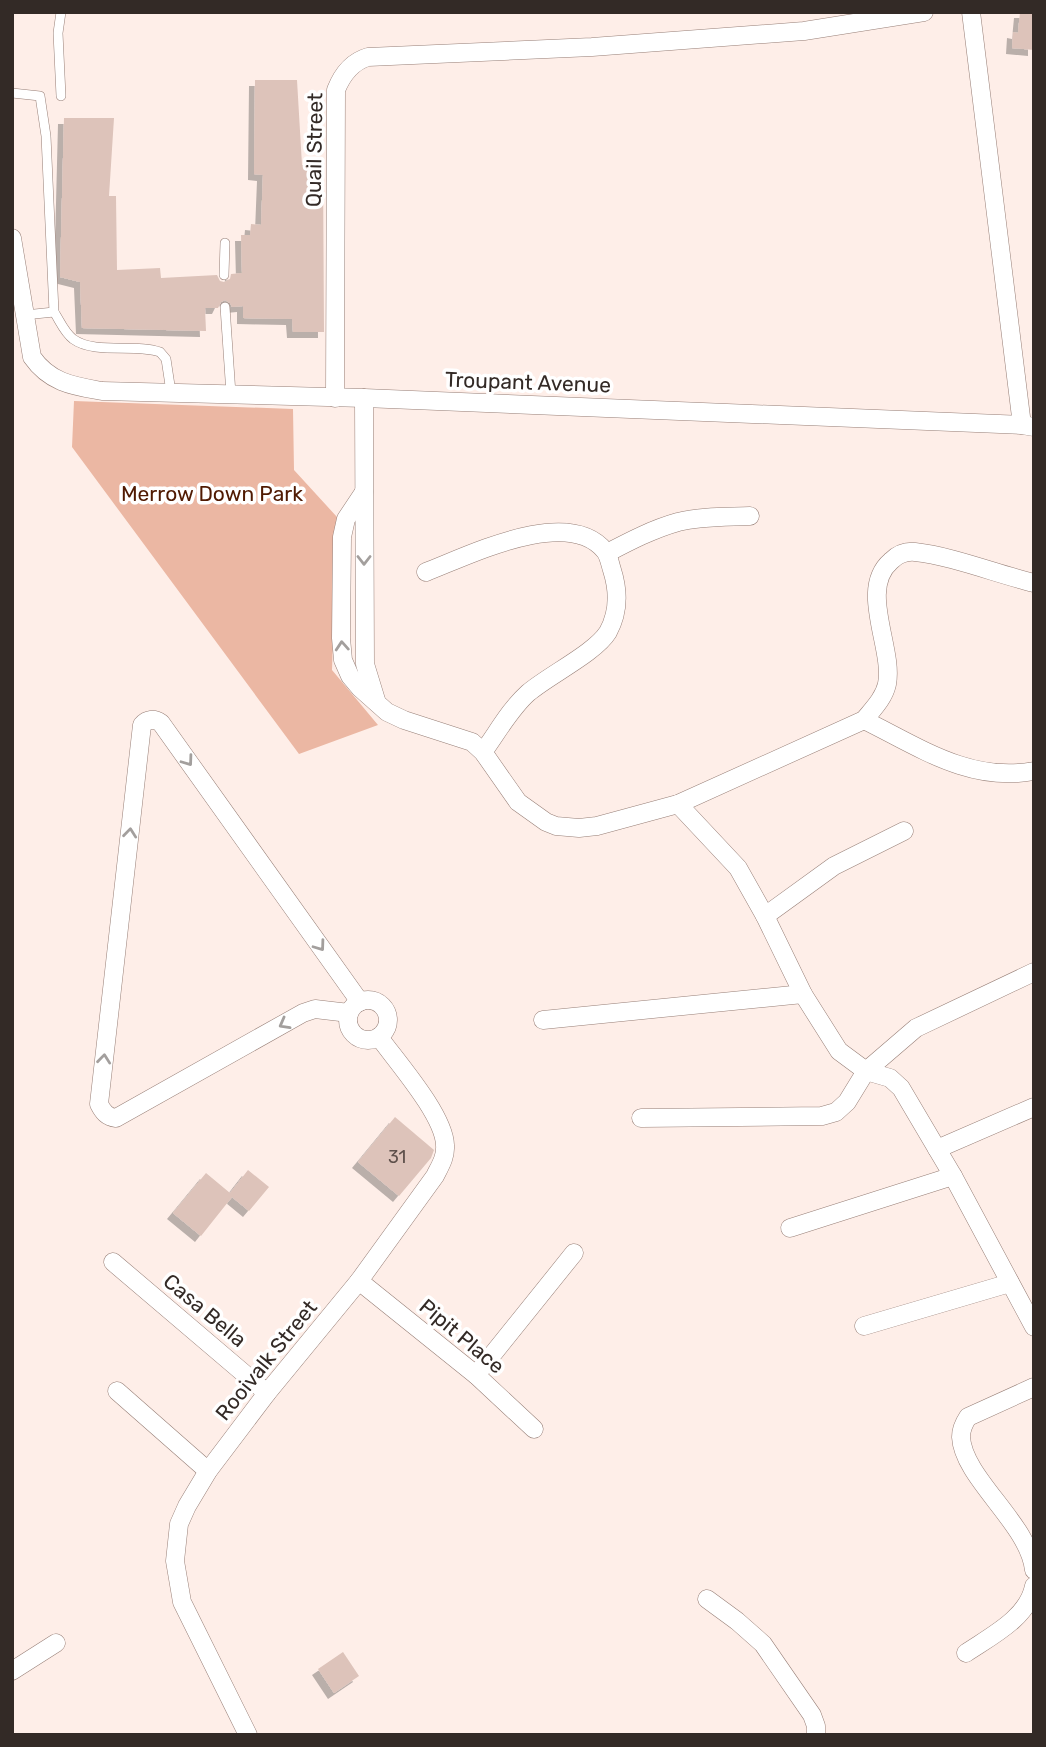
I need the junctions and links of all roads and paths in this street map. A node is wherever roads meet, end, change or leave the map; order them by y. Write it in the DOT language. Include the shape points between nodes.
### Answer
graph roads {
  1 [pos="61,12"];
  2 [pos="924,12"];
  3 [pos="971,12"];
  4 [pos="12,93"];
  5 [pos="61,96"];
  6 [pos="12,238"];
  7 [pos="225,243"];
  8 [pos="224,275"];
  9 [pos="225,307"];
  10 [pos="54,312"];
  11 [pos="25,315"];
  12 [pos="171,392"];
  13 [pos="231,394"];
  14 [pos="335,398"];
  15 [pos="363,398"];
  16 [pos="1028,426"];
  17 [pos="750,516"];
  18 [pos="607,553"];
  19 [pos="425,572"];
  20 [pos="1034,583"];
  21 [pos="864,720"];
  22 [pos="483,752"];
  23 [pos="1034,771"];
  24 [pos="678,804"];
  25 [pos="904,831"];
  26 [pos="765,916"];
  27 [pos="1034,972"];
  28 [pos="803,994"];
  29 [pos="354,1008"];
  30 [pos="542,1020"];
  31 [pos="379,1037"];
  32 [pos="866,1071"];
  33 [pos="1034,1107"];
  34 [pos="641,1118"];
  35 [pos="937,1149"];
  36 [pos="953,1176"];
  37 [pos="790,1228"];
  38 [pos="574,1253"];
  39 [pos="113,1262"];
  40 [pos="359,1281"];
  41 [pos="1010,1283"];
  42 [pos="864,1326"];
  43 [pos="1034,1327"];
  44 [pos="475,1375"];
  45 [pos="1034,1387"];
  46 [pos="117,1391"];
  47 [pos="267,1393"];
  48 [pos="534,1429"];
  49 [pos="208,1471"];
  50 [pos="1034,1570"];
  51 [pos="1034,1586"];
  52 [pos="707,1599"];
  53 [pos="56,1643"];
  54 [pos="966,1653"];
  55 [pos="12,1671"];
  56 [pos="248,1735"];
  57 [pos="816,1735"];
  1 -- 5 [label="lane"];
  2 -- 14 [label="street, Quail Street" via="804,31 359,59 336,90"];
  3 -- 16 [label="street"];
  4 -- 10 [label="lane" via="40,96"];
  6 -- 11 [label="street"];
  7 -- 8 [label="lane"];
  9 -- 13 [label="lane"];
  10 -- 11 [label="lane"];
  10 -- 12 [label="lane" via="66,332 88,345 160,352 166,359"];
  11 -- 12 [label="street, Troupant Avenue" via="32,357 57,381 102,391"];
  12 -- 13 [label="street, Troupant Avenue"];
  13 -- 14 [label="street, Troupant Avenue"];
  14 -- 15 [label="street, Troupant Avenue"];
  15 -- 16 [label="street, Troupant Avenue"];
  15 -- 22 [label="street" via="364,492 346,519 342,537 343,660 360,688 387,712 472,742"];
  17 -- 18 [label="street" via="679,522"];
  18 -- 19 [label="street" via="584,537 547,532 513,539"];
  18 -- 22 [label="street" via="617,599 607,634 529,692"];
  20 -- 21 [label="street" via="915,552 893,558 878,578 876,589 886,686"];
  21 -- 23 [label="street" via="961,767 991,774"];
  21 -- 24 [label="street"];
  22 -- 24 [label="street" via="518,802 556,826 597,826"];
  24 -- 26 [label="street" via="733,861"];
  25 -- 26 [label="street" via="834,866"];
  26 -- 28 [label="street"];
  27 -- 32 [label="street" via="916,1028"];
  28 -- 30 [label="street"];
  28 -- 32 [label="street" via="839,1051"];
  29 -- 29 [label="street, one-way" via="303,1013 116,1118 102,1110 99,1104 145,721 161,723"];
  29 -- 31 [label="street" via="348,1023 355,1036 365,1040"];
  29 -- 31 [label="street" via="377,1003 385,1011 386,1028"];
  31 -- 40 [label="street, Rooivalk Street" via="439,1121 446,1144 435,1176"];
  32 -- 34 [label="street" via="848,1102 822,1116"];
  32 -- 35 [label="street" via="899,1084"];
  33 -- 35 [label="street"];
  35 -- 36 [label="street"];
  36 -- 37 [label="street"];
  36 -- 41 [label="street"];
  38 -- 44 [label="street"];
  39 -- 47 [label="street, Casa Bella"];
  40 -- 44 [label="street, Pipit Place"];
  40 -- 47 [label="street, Rooivalk Street"];
  41 -- 42 [label="street"];
  41 -- 43 [label="street"];
  44 -- 48 [label="street, Pipit Place"];
  45 -- 50 [label="street" via="968,1417 961,1437 972,1466 1028,1549"];
  46 -- 49 [label="street"];
  47 -- 49 [label="street, Rooivalk Street"];
  49 -- 56 [label="street, Rooivalk Street" via="179,1524 177,1580 190,1622"];
  51 -- 54 [label="street" via="1024,1609"];
  52 -- 57 [label="street" via="763,1644 812,1714"];
  53 -- 55 [label="street"];
}
